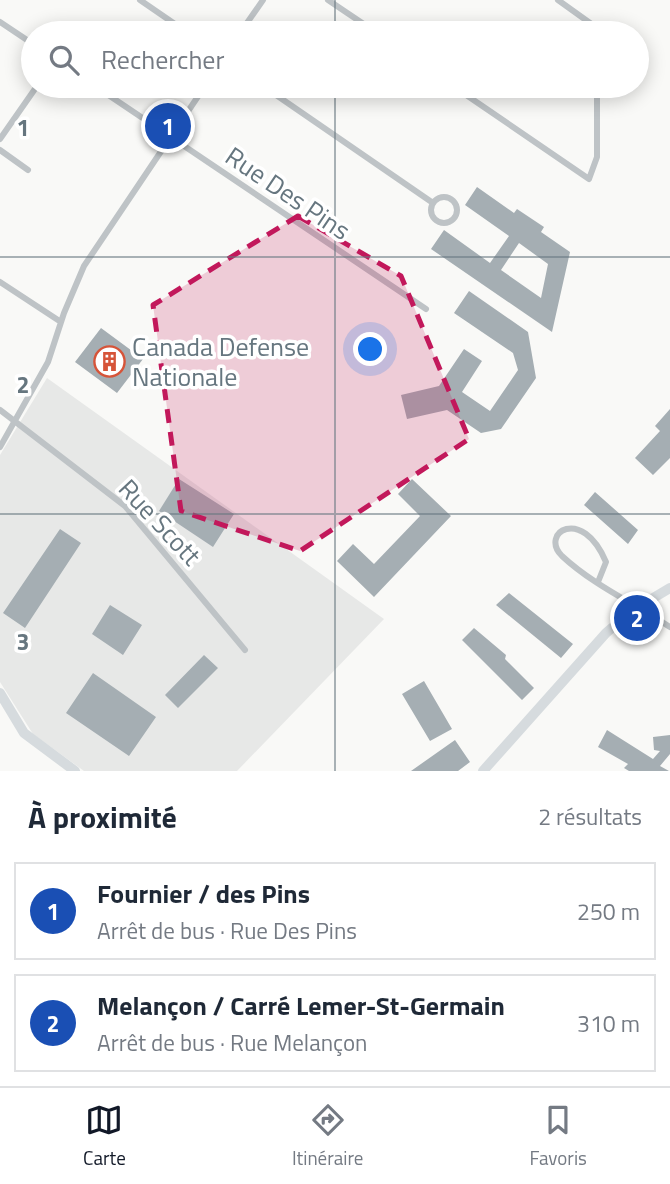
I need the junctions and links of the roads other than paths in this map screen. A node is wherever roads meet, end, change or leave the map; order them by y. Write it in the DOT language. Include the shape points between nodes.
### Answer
graph roads {
  1 [pos="140,0"];
  2 [pos="263,0"];
  3 [pos="328,0"];
  4 [pos="558,0"];
  5 [pos="171,21"];
  6 [pos="248,21"];
  7 [pos="359,21"];
  8 [pos="587,21"];
  9 [pos="0,22"];
  10 [pos="21,36"];
  11 [pos="29,98"];
  12 [pos="112,98"];
  13 [pos="197,98"];
  14 [pos="280,98"];
  15 [pos="471,98"];
  16 [pos="597,98"];
  17 [pos="171,137"];
  18 [pos="0,139"];
  19 [pos="0,150"];
  20 [pos="29,170"];
  21 [pos="433,203"];
  22 [pos="0,282"];
  23 [pos="426,309"];
  24 [pos="61,322"];
  25 [pos="0,410"];
  26 [pos="16,421"];
  27 [pos="0,447"];
  28 [pos="598,582"];
  29 [pos="670,588"];
  30 [pos="639,607"];
  31 [pos="670,627"];
  32 [pos="245,650"];
  33 [pos="0,693"];
  34 [pos="75,771"];
  35 [pos="483,771"];
  1 -- 5 [label="street"];
  2 -- 6 [label="street"];
  3 -- 7 [label="street"];
  4 -- 8 [label="street"];
  9 -- 10 [label="street"];
  11 -- 18 [label="street"];
  12 -- 17 [label="street, Rue Des Pins"];
  13 -- 17 [label="street"];
  14 -- 21 [label="street"];
  15 -- 16 [label="street" via="589,179 597,157"];
  17 -- 23 [label="street, Rue Des Pins"];
  17 -- 24 [label="street" via="84,266"];
  19 -- 20 [label="street"];
  21 -- 21 [label="street" via="448,198 455,203 455,216 438,221 432,215"];
  22 -- 24 [label="street"];
  24 -- 26 [label="street" via="48,362"];
  25 -- 26 [label="street, Rue Scott"];
  26 -- 27 [label="street"];
  26 -- 32 [label="street, Rue Scott" via="125,506"];
  28 -- 28 [label="street" via="559,553 559,532 576,527 599,545 606,562"];
  28 -- 30 [label="street"];
  29 -- 30 [label="street"];
  30 -- 31 [label="street"];
  30 -- 35 [label="street" via="606,633"];
  33 -- 34 [label="street" via="24,733"];
}
